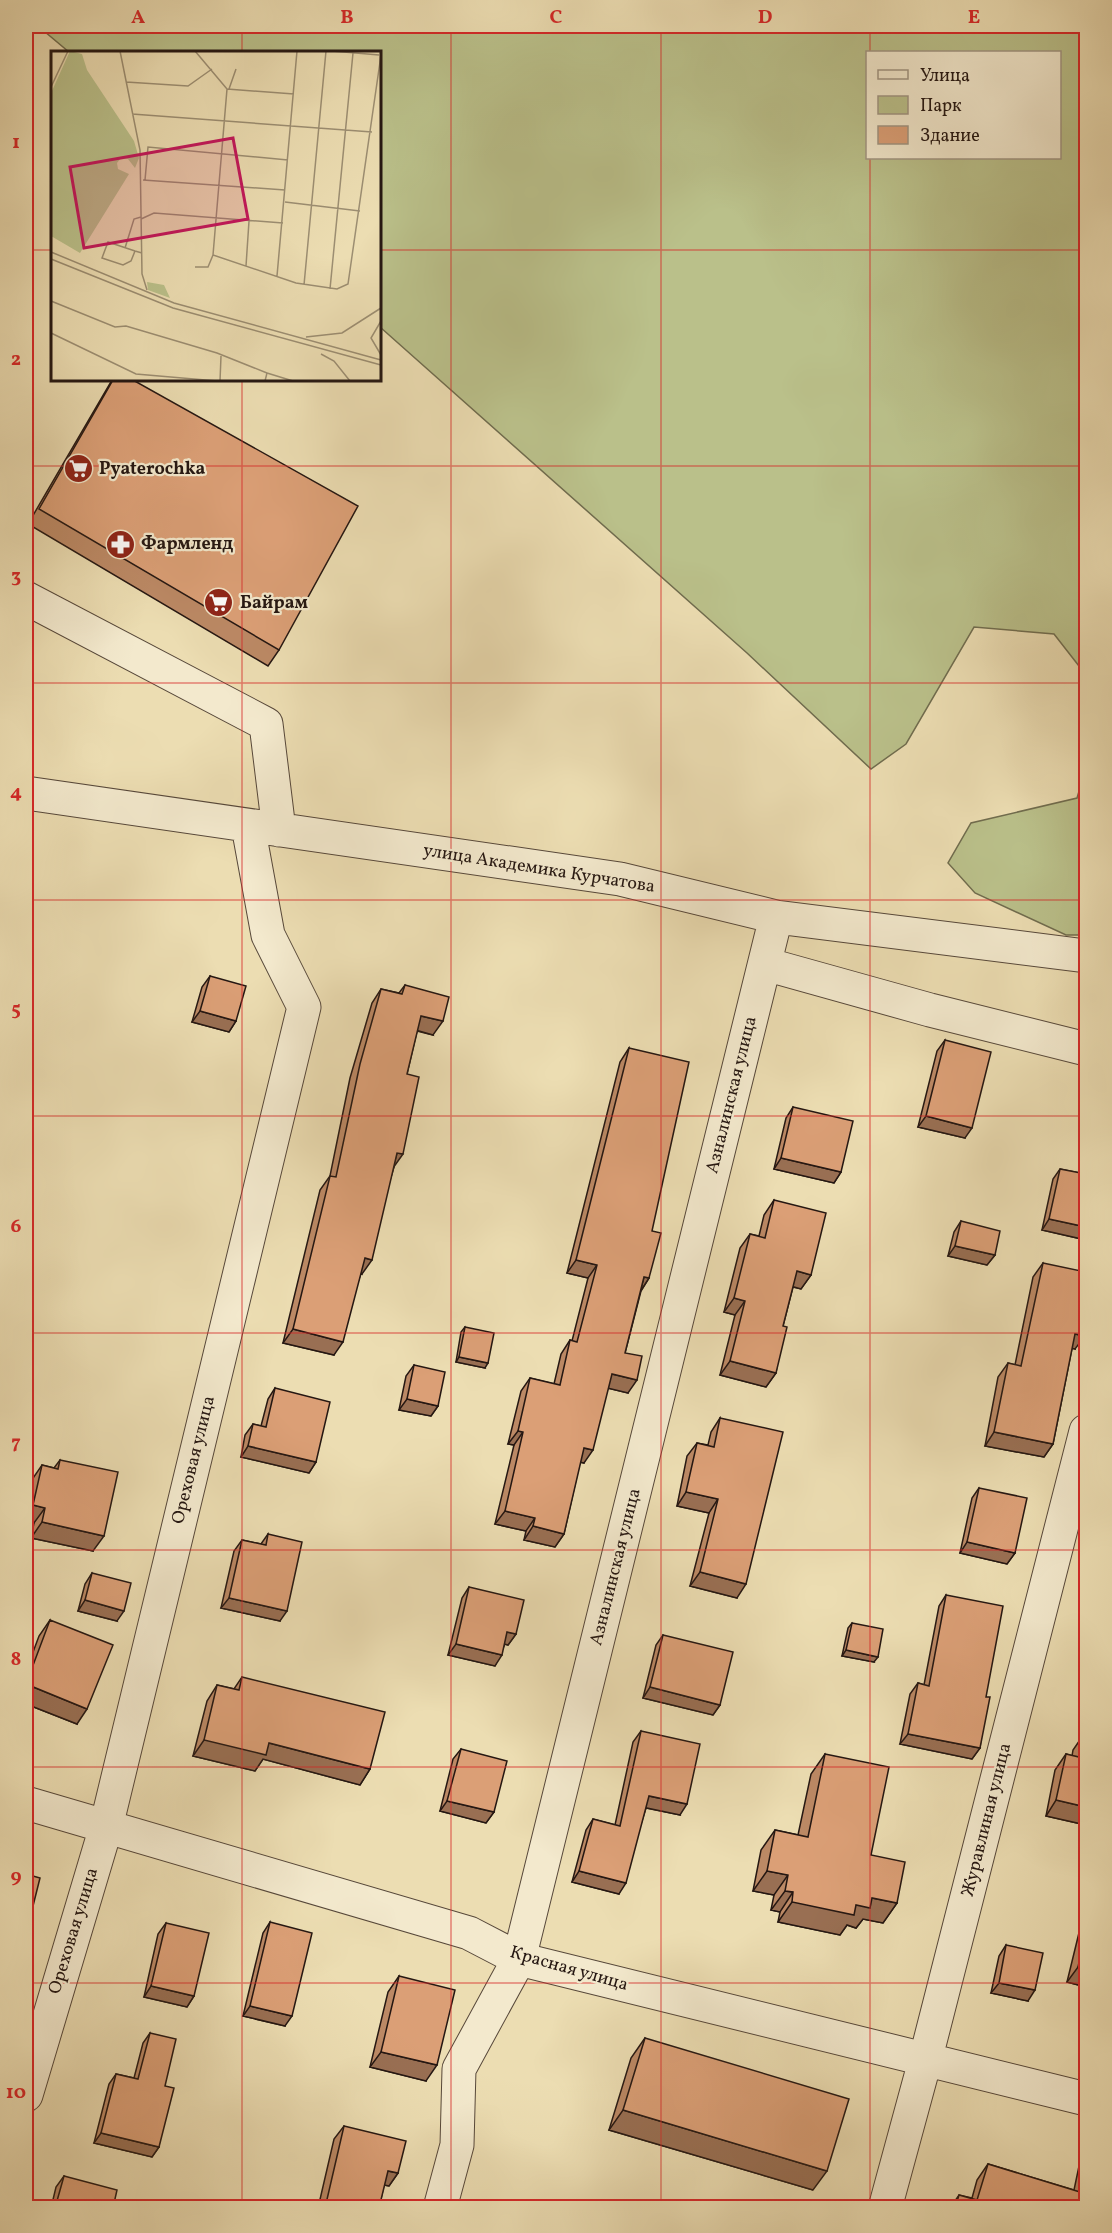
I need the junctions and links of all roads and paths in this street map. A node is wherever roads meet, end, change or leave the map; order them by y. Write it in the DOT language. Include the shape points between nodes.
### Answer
graph roads {
  1 [pos="26,598"];
  2 [pos="26,793"];
  3 [pos="264,828"];
  4 [pos="776,917"];
  5 [pos="1086,956"];
  6 [pos="765,964"];
  7 [pos="1086,1049"];
  8 [pos="1086,1431"];
  9 [pos="26,1803"];
  10 [pos="106,1827"];
  11 [pos="519,1959"];
  12 [pos="925,2061"];
  13 [pos="26,2095"];
  14 [pos="1086,2099"];
  15 [pos="440,2208"];
  16 [pos="885,2208"];
  1 -- 3 [label="street, Ореховая улица" via="266,724"];
  2 -- 3 [label="street, улица Академика Курчатова"];
  3 -- 4 [label="street, улица Академика Курчатова" via="620,879"];
  3 -- 10 [label="street, Ореховая улица" via="268,935 304,1007"];
  4 -- 5 [label="street, улица Академика Курчатова"];
  4 -- 6 [label="street, Азналинская улица"];
  6 -- 7 [label="street"];
  6 -- 11 [label="street, Азналинская улица"];
  8 -- 12 [label="street, Журавлиная улица"];
  9 -- 10 [label="street, Красная улица"];
  10 -- 11 [label="street, Красная улица" via="469,1934"];
  10 -- 13 [label="street, Ореховая улица"];
  11 -- 12 [label="street, Красная улица"];
  11 -- 15 [label="street, Азналинская улица" via="459,2068 457,2145"];
  12 -- 14 [label="street, Красная улица"];
  12 -- 16 [label="street, Журавлиная улица"];
}
